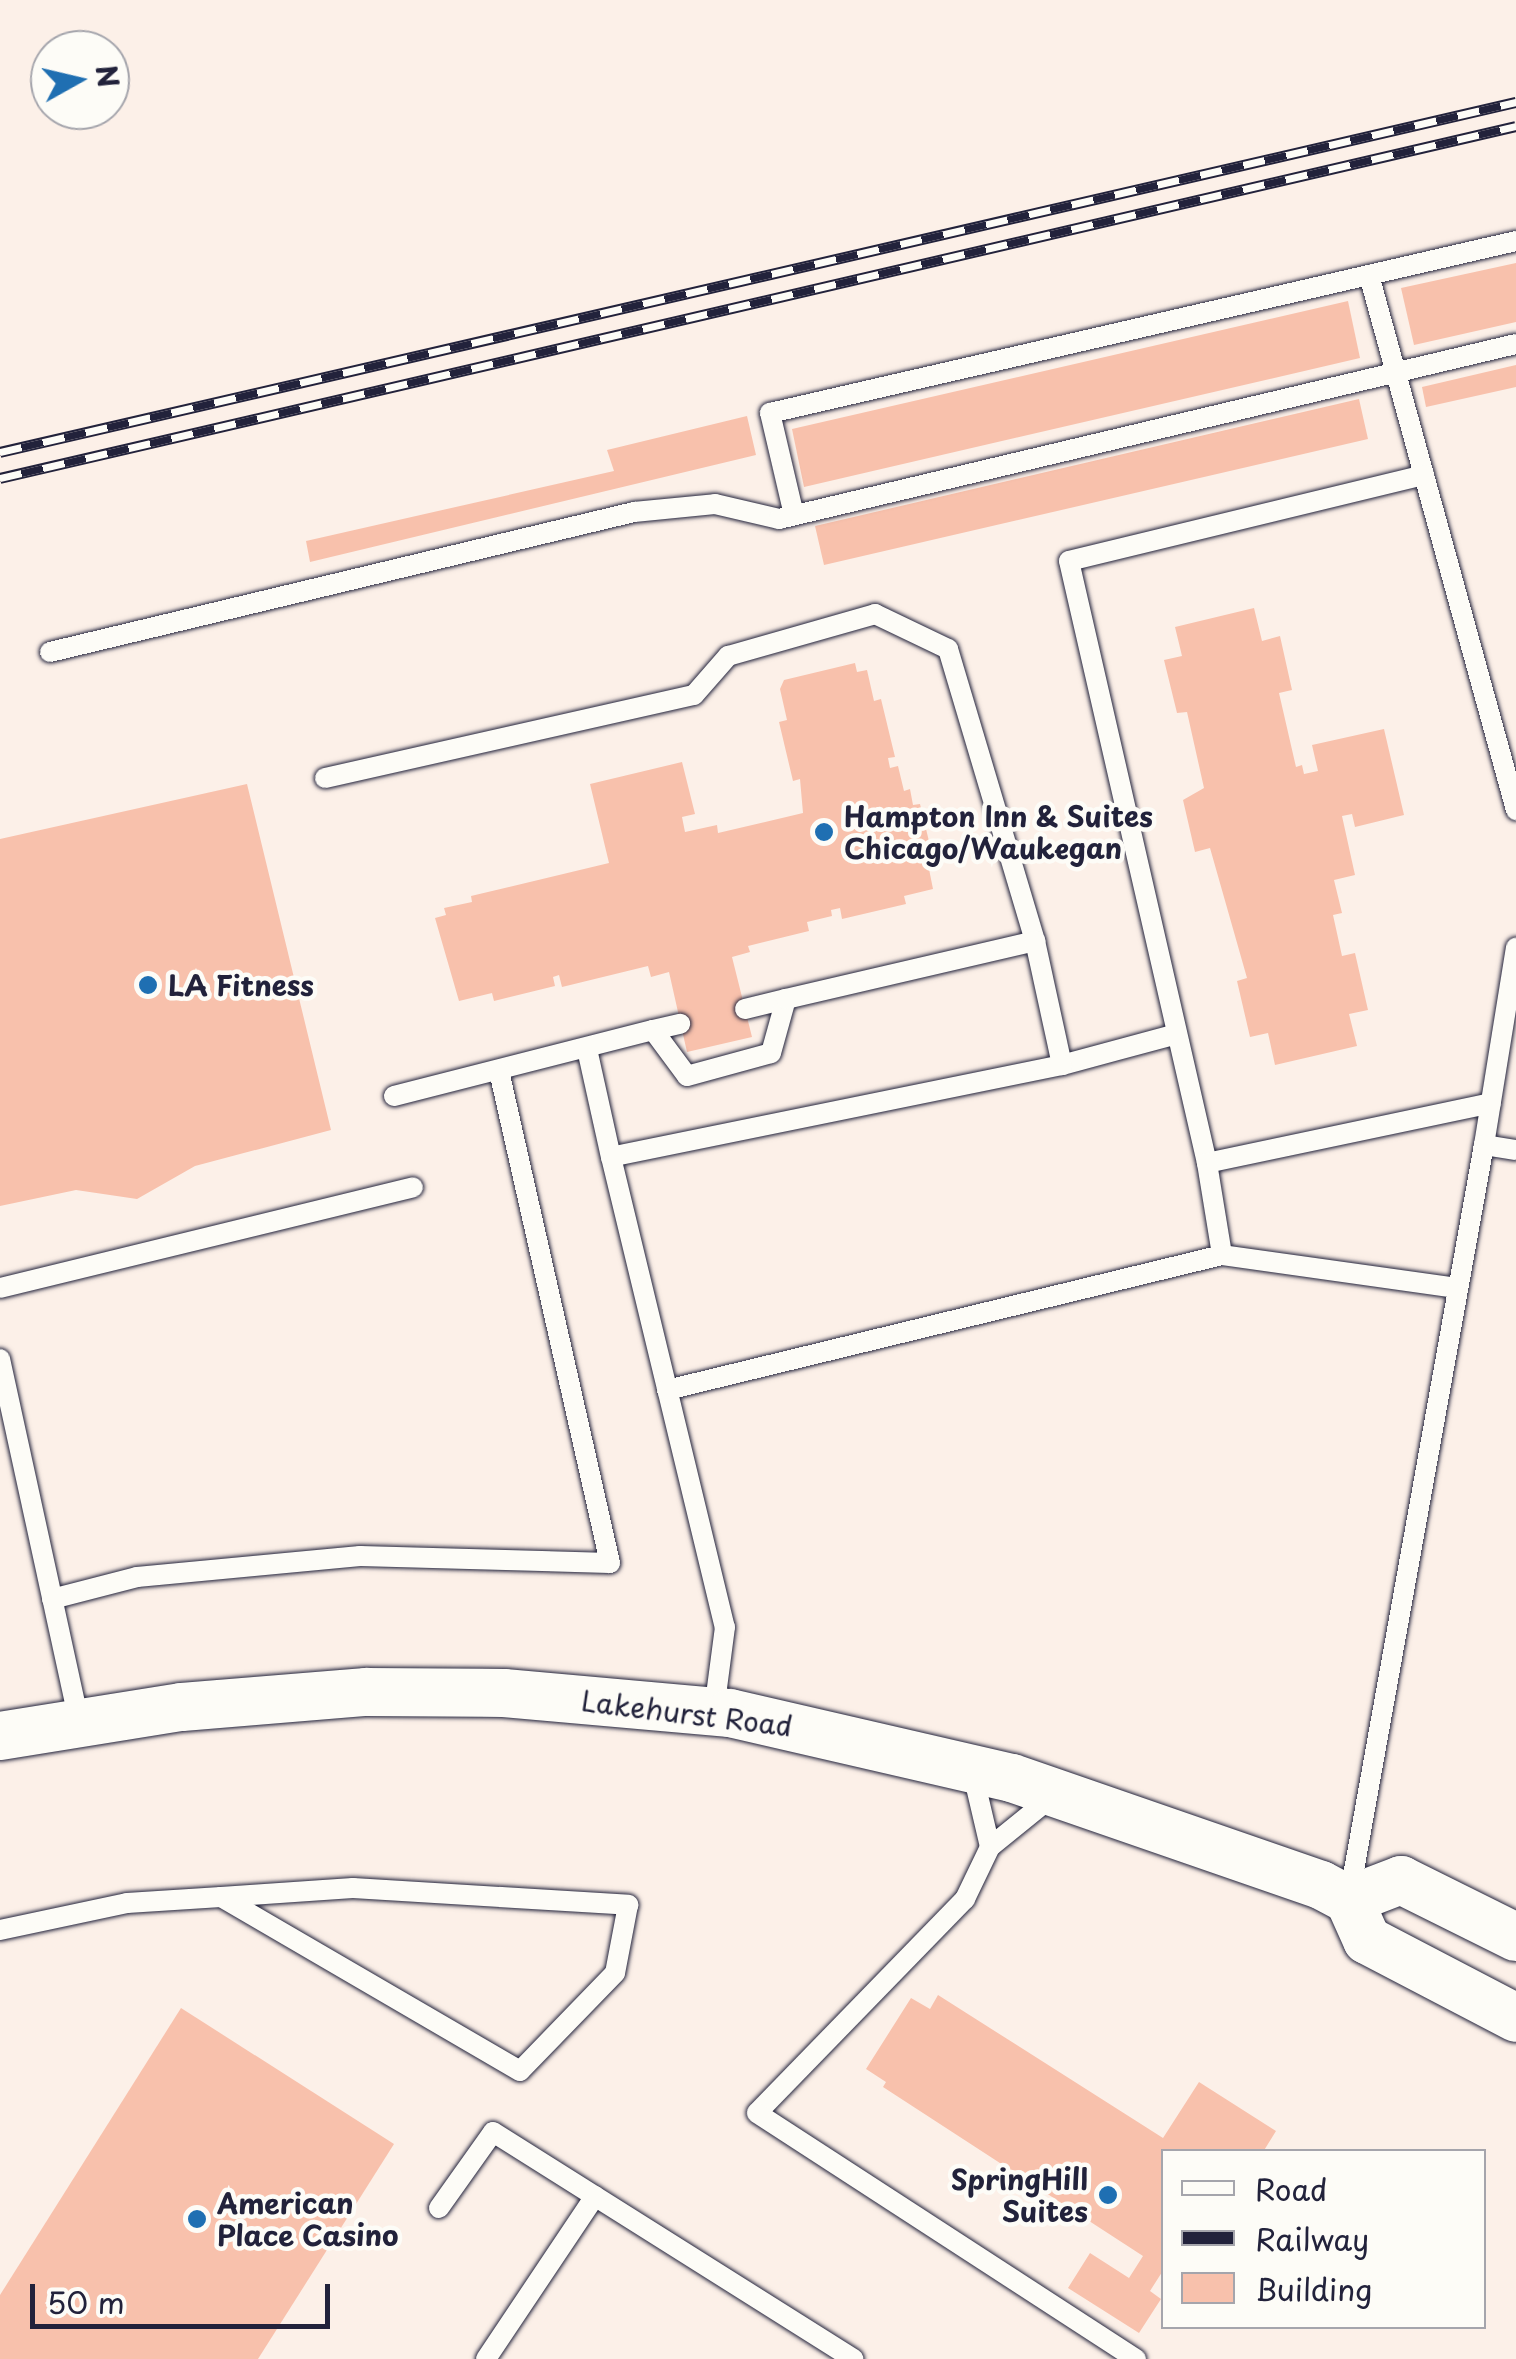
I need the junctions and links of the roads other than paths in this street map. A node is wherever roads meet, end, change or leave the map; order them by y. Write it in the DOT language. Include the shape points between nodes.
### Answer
graph roads {
  1 [pos="1516,241"];
  2 [pos="1369,275"];
  3 [pos="1516,344"];
  4 [pos="1396,373"];
  5 [pos="1424,475"];
  6 [pos="794,516"];
  7 [pos="50,652"];
  8 [pos="325,778"];
  9 [pos="1516,810"];
  10 [pos="1035,941"];
  11 [pos="1516,948"];
  12 [pos="786,999"];
  13 [pos="745,1009"];
  14 [pos="680,1024"];
  15 [pos="653,1030"];
  16 [pos="1177,1034"];
  17 [pos="587,1049"];
  18 [pos="1062,1065"];
  19 [pos="498,1070"];
  20 [pos="394,1096"];
  21 [pos="1491,1103"];
  22 [pos="1484,1144"];
  23 [pos="1516,1150"];
  24 [pos="611,1157"];
  25 [pos="1207,1164"];
  26 [pos="413,1187"];
  27 [pos="1222,1255"];
  28 [pos="0,1288"];
  29 [pos="1458,1288"];
  30 [pos="0,1359"];
  31 [pos="668,1390"];
  32 [pos="52,1599"];
  33 [pos="714,1712"];
  34 [pos="79,1721"];
  35 [pos="0,1736"];
  36 [pos="972,1768"];
  37 [pos="1057,1793"];
  38 [pos="990,1848"];
  39 [pos="221,1897"];
  40 [pos="1349,1900"];
  41 [pos="0,1930"];
  42 [pos="1516,1937"];
  43 [pos="1516,2018"];
  44 [pos="596,2196"];
  45 [pos="439,2208"];
  46 [pos="486,2359"];
  47 [pos="854,2359"];
  48 [pos="1136,2359"];
  1 -- 2 [label="lane"];
  2 -- 4 [label="lane"];
  2 -- 6 [label="lane" via="770,413"];
  3 -- 4 [label="lane"];
  4 -- 5 [label="lane"];
  4 -- 6 [label="lane"];
  5 -- 9 [label="lane"];
  5 -- 16 [label="lane" via="1069,561"];
  6 -- 7 [label="lane" via="780,520 715,504 634,512"];
  8 -- 10 [label="lane" via="694,695 728,656 875,614 948,649"];
  10 -- 12 [label="lane"];
  10 -- 18 [label="lane"];
  11 -- 21 [label="lane"];
  12 -- 13 [label="lane"];
  12 -- 15 [label="lane" via="771,1053 687,1076"];
  14 -- 15 [label="lane"];
  15 -- 17 [label="lane"];
  16 -- 18 [label="lane"];
  16 -- 25 [label="lane"];
  17 -- 19 [label="lane"];
  17 -- 24 [label="lane"];
  18 -- 24 [label="lane"];
  19 -- 20 [label="lane"];
  19 -- 32 [label="lane" via="610,1563 360,1556 137,1577"];
  21 -- 22 [label="lane"];
  21 -- 25 [label="lane"];
  22 -- 23 [label="lane"];
  22 -- 29 [label="lane"];
  24 -- 31 [label="lane"];
  25 -- 27 [label="lane"];
  26 -- 28 [label="lane"];
  27 -- 29 [label="lane"];
  27 -- 31 [label="lane"];
  29 -- 40 [label="lane"];
  30 -- 32 [label="lane"];
  31 -- 33 [label="lane" via="725,1628"];
  32 -- 34 [label="lane"];
  33 -- 34 [label="street, Lakehurst Road" via="504,1693 366,1692"];
  33 -- 36 [label="street, Lakehurst Road" via="840,1734"];
  34 -- 35 [label="street, Lakehurst Road"];
  36 -- 37 [label="street, Lakehurst Road"];
  36 -- 38 [label="lane"];
  37 -- 38 [label="lane"];
  37 -- 40 [label="street, Lakehurst Road"];
  38 -- 48 [label="lane" via="964,1899 757,2113"];
  39 -- 39 [label="lane" via="354,1888 628,1906 615,1973 520,2071"];
  39 -- 41 [label="lane" via="126,1903"];
  40 -- 42 [label="street" via="1401,1880"];
  40 -- 43 [label="street" via="1367,1940"];
  44 -- 45 [label="lane" via="493,2132"];
  44 -- 46 [label="lane"];
  44 -- 47 [label="lane"];
}
